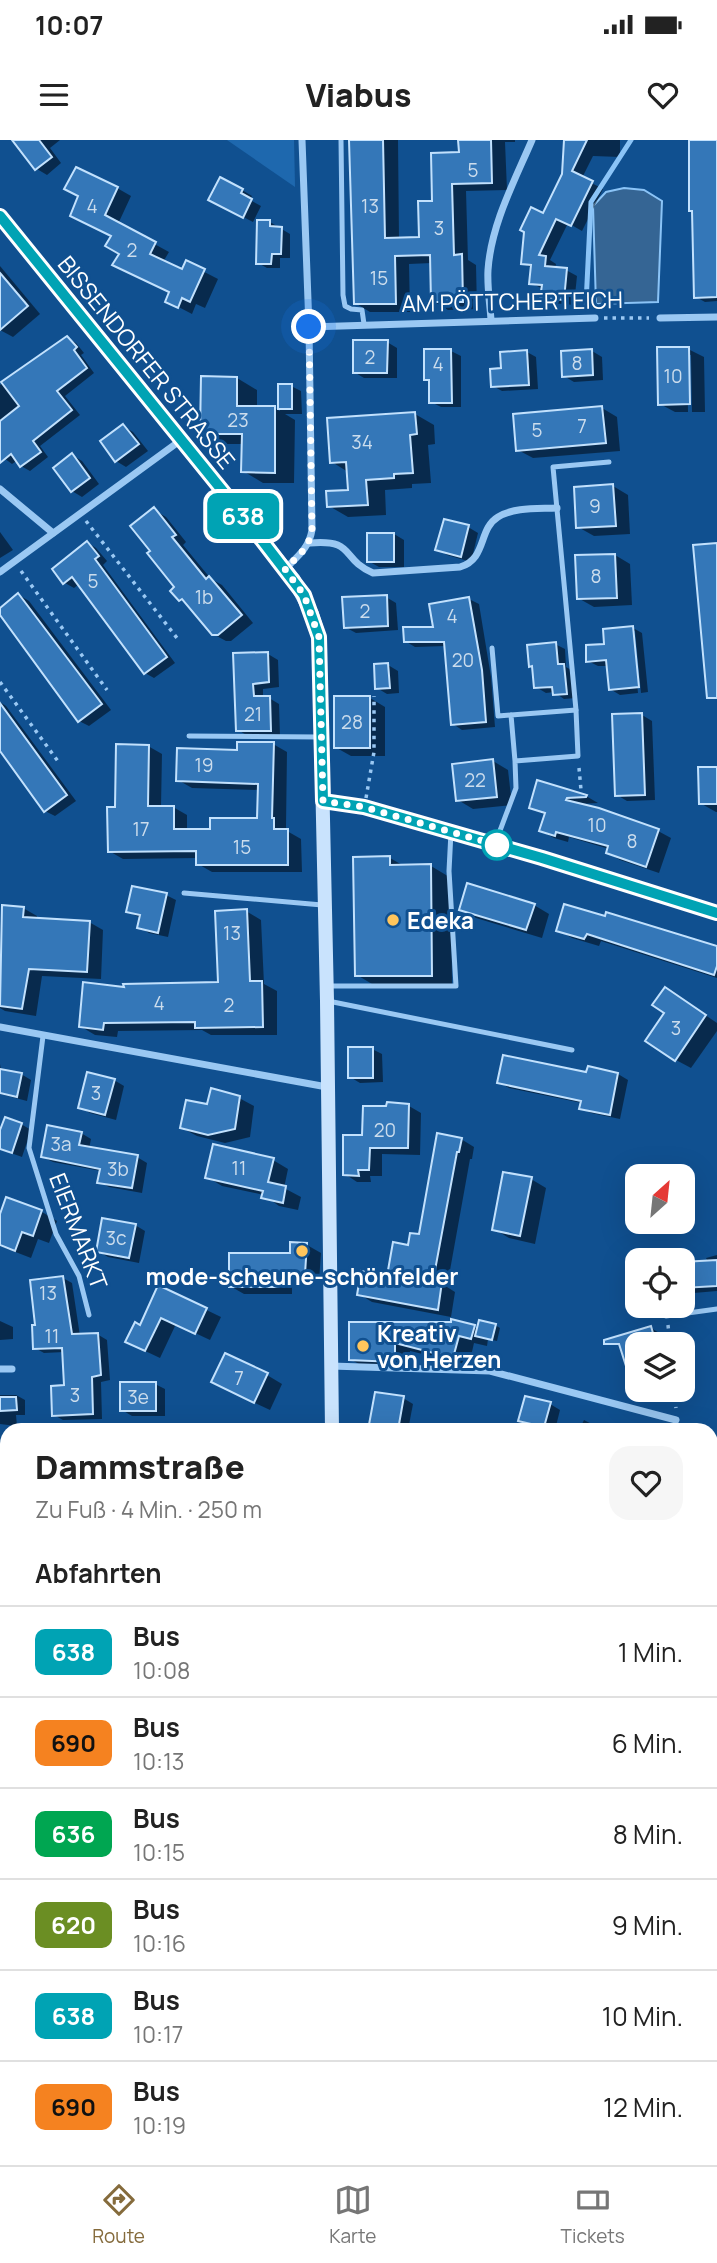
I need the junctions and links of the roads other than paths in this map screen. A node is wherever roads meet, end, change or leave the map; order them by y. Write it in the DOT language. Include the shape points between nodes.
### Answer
graph roads {
  1 [pos="302,140"];
  2 [pos="341,140"];
  3 [pos="531,140"];
  4 [pos="0,216"];
  5 [pos="717,317"];
  6 [pos="595,318"];
  7 [pos="660,318"];
  8 [pos="491,320"];
  9 [pos="364,324"];
  10 [pos="309,327"];
  11 [pos="181,439"];
  12 [pos="608,462"];
  13 [pos="0,489"];
  14 [pos="557,508"];
  15 [pos="53,533"];
  16 [pos="310,543"];
  17 [pos="285,569"];
  18 [pos="0,572"];
  19 [pos="492,648"];
  20 [pos="576,710"];
  21 [pos="511,715"];
  22 [pos="190,736"];
  23 [pos="322,737"];
  24 [pos="515,761"];
  25 [pos="323,801"];
  26 [pos="450,832"];
  27 [pos="495,844"];
  28 [pos="184,893"];
  29 [pos="325,906"];
  30 [pos="717,913"];
  31 [pos="327,986"];
  32 [pos="327,1001"];
  33 [pos="0,1027"];
  34 [pos="43,1036"];
  35 [pos="572,1050"];
  36 [pos="327,1087"];
  37 [pos="717,1309"];
  38 [pos="695,1312"];
  39 [pos="89,1315"];
  40 [pos="330,1366"];
  41 [pos="0,1369"];
  42 [pos="12,1369"];
  43 [pos="676,1420"];
  44 [pos="332,1423"];
  1 -- 10 [label="street"];
  2 -- 9 [label="lane" via="343,295 345,306 362,310"];
  3 -- 8 [label="street" via="492,246 488,271"];
  4 -- 11 [label="main road, BISSENDORFER STRASSE"];
  5 -- 7 [label="street"];
  6 -- 8 [label="street, AM PÖTTCHERTEICH"];
  8 -- 9 [label="street, AM PÖTTCHERTEICH"];
  9 -- 10 [label="street, AM PÖTTCHERTEICH"];
  10 -- 16 [label="street"];
  11 -- 15 [label="street"];
  11 -- 17 [label="main road, BISSENDORFER STRASSE"];
  12 -- 14 [label="lane" via="553,467"];
  13 -- 15 [label="street"];
  14 -- 16 [label="street" via="515,511 496,518 476,559 460,567 373,573 362,568 342,545"];
  14 -- 20 [label="lane"];
  15 -- 18 [label="street"];
  16 -- 17 [label="street"];
  17 -- 23 [label="main road, BISSENDORFER STRASSE" via="304,595 319,637"];
  19 -- 21 [label="lane" via="498,716"];
  20 -- 21 [label="lane"];
  20 -- 24 [label="lane" via="578,756"];
  21 -- 24 [label="lane"];
  22 -- 23 [label="lane"];
  23 -- 25 [label="main road, BISSENDORFER STRASSE"];
  24 -- 27 [label="lane" via="516,788"];
  25 -- 26 [label="street" via="364,807"];
  25 -- 29 [label="main road, BISSENDORFER STRASSE"];
  26 -- 27 [label="street"];
  26 -- 31 [label="lane" via="456,986"];
  27 -- 30 [label="street"];
  28 -- 29 [label="lane"];
  29 -- 31 [label="main road, BISSENDORFER STRASSE"];
  31 -- 32 [label="main road, BISSENDORFER STRASSE"];
  32 -- 35 [label="lane"];
  32 -- 36 [label="main road, BISSENDORFER STRASSE"];
  33 -- 34 [label="street"];
  34 -- 36 [label="street"];
  34 -- 39 [label="lane, EIERMARKT" via="29,1148 56,1234 79,1276"];
  36 -- 40 [label="main road, BISSENDORFER STRASSE"];
  37 -- 38 [label="lane"];
  40 -- 43 [label="street" via="489,1371"];
  40 -- 44 [label="main road, BISSENDORFER STRASSE"];
  41 -- 42 [label="street"];
}
